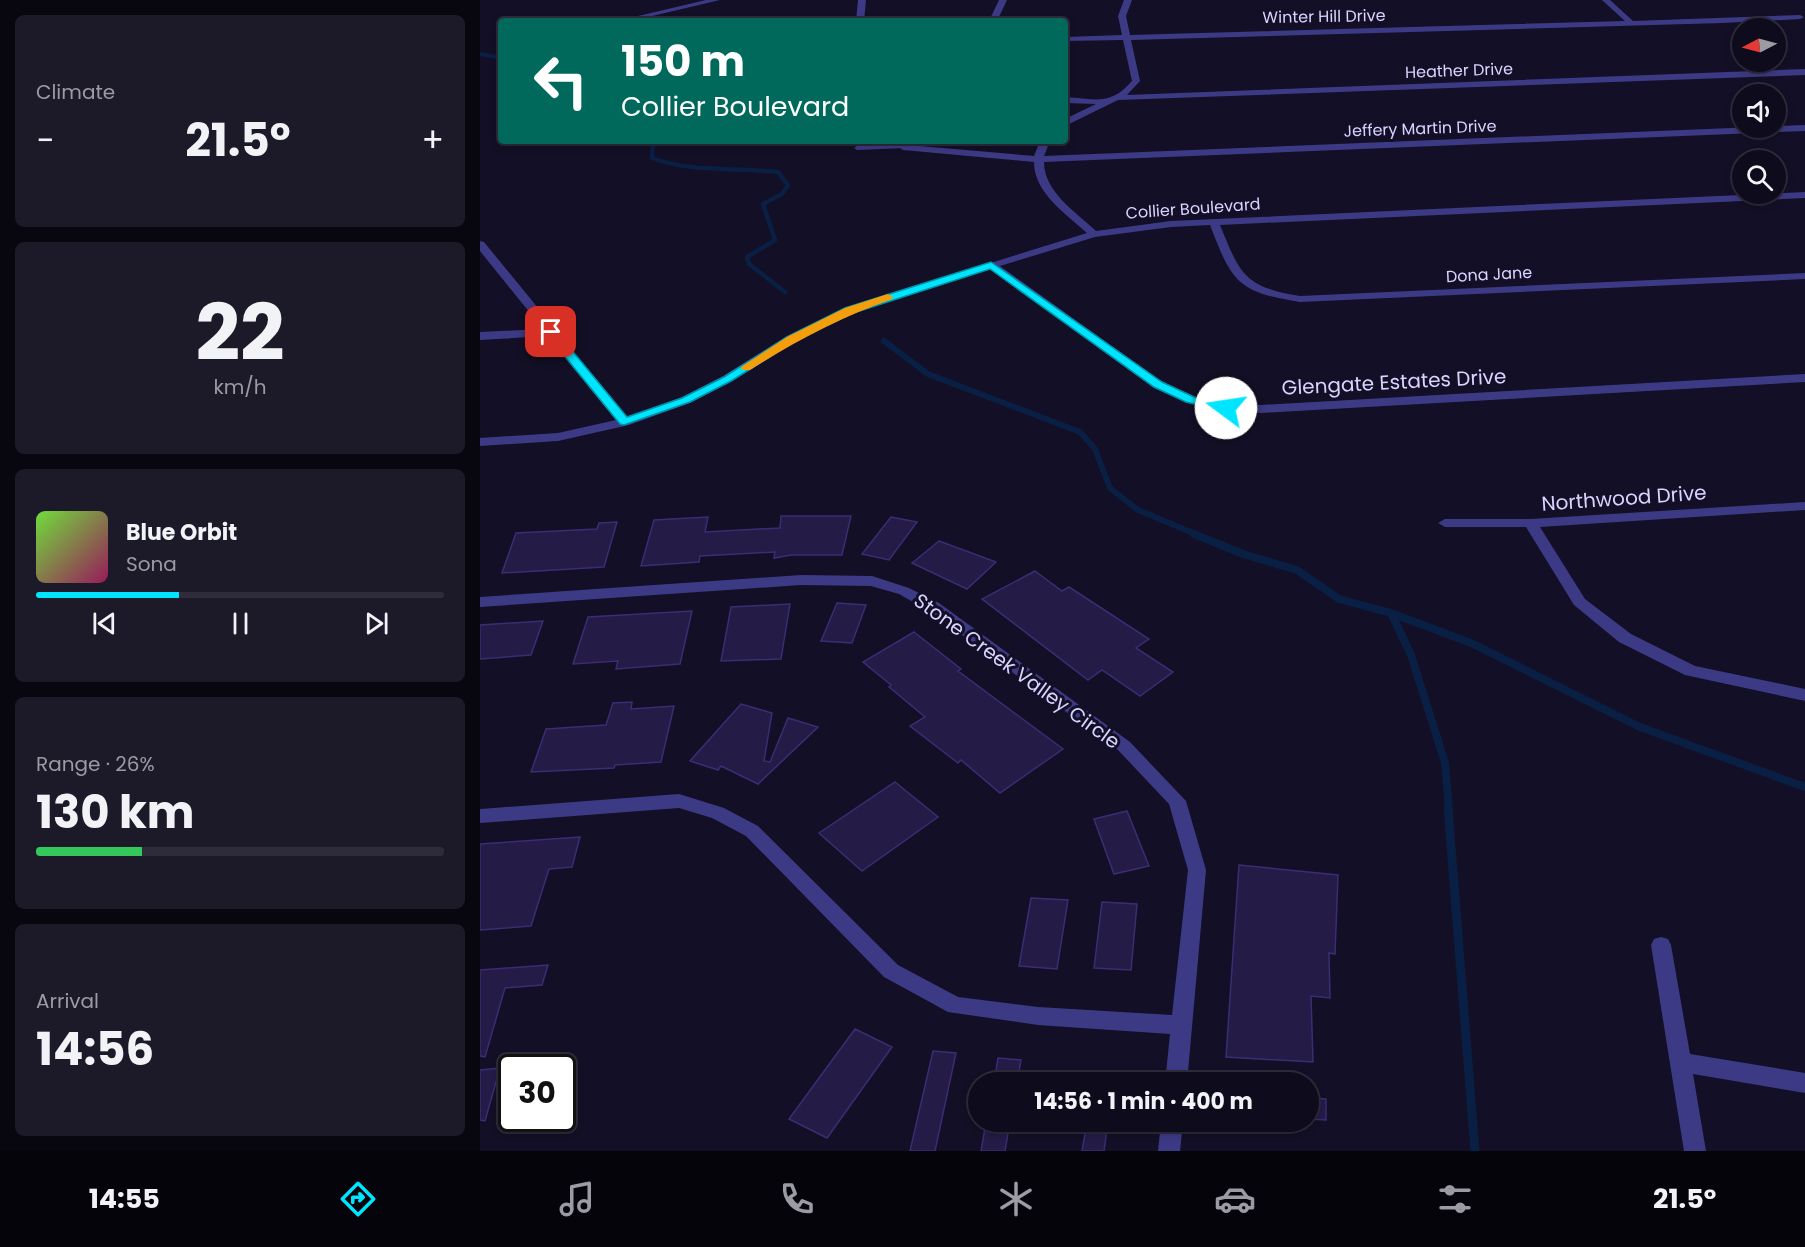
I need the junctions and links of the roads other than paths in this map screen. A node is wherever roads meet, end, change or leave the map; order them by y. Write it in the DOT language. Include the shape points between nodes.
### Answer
graph roads {
  1 [pos="716,0"];
  2 [pos="862,0"];
  3 [pos="1003,0"];
  4 [pos="1128,0"];
  5 [pos="1606,0"];
  6 [pos="1803,16"];
  7 [pos="635,18"];
  8 [pos="860,18"];
  9 [pos="994,18"];
  10 [pos="1632,24"];
  11 [pos="1125,37"];
  12 [pos="1068,39"];
  13 [pos="1805,72"];
  14 [pos="1068,100"];
  15 [pos="1110,100"];
  16 [pos="1068,121"];
  17 [pos="1805,128"];
  18 [pos="903,144"];
  19 [pos="1044,144"];
  20 [pos="857,148"];
  21 [pos="1037,159"];
  22 [pos="1805,195"];
  23 [pos="1214,222"];
  24 [pos="1094,234"];
  25 [pos="480,244"];
  26 [pos="991,265"];
  27 [pos="1805,276"];
  28 [pos="551,332"];
  29 [pos="480,336"];
  30 [pos="1805,378"];
  31 [pos="624,422"];
  32 [pos="480,442"];
  33 [pos="1805,506"];
  34 [pos="1444,523"];
  35 [pos="1531,523"];
  36 [pos="480,602"];
  37 [pos="1805,695"];
  38 [pos="480,816"];
  39 [pos="1661,945"];
  40 [pos="1180,1025"];
  41 [pos="1680,1062"];
  42 [pos="1177,1072"];
  43 [pos="1805,1083"];
  44 [pos="1171,1132"];
  45 [pos="1169,1151"];
  46 [pos="1695,1151"];
  1 -- 7 [label="street"];
  2 -- 8 [label="street"];
  3 -- 9 [label="street"];
  4 -- 11 [label="street" via="1122,16"];
  5 -- 10 [label="street"];
  6 -- 10 [label="street, Winter Hill Drive"];
  10 -- 11 [label="street, Winter Hill Drive"];
  11 -- 12 [label="street, Winter Hill Drive"];
  11 -- 15 [label="street" via="1136,81 1130,90"];
  13 -- 15 [label="street, Heather Drive"];
  14 -- 15 [label="street, Heather Drive"];
  15 -- 16 [label="street"];
  17 -- 21 [label="street, Jeffery Martin Drive"];
  18 -- 20 [label="lane"];
  18 -- 21 [label="street, Jeffery Martin Drive"];
  19 -- 21 [label="street"];
  21 -- 24 [label="street" via="1048,191"];
  22 -- 23 [label="street, Collier Boulevard"];
  23 -- 24 [label="street, Collier Boulevard" via="1151,225"];
  23 -- 27 [label="street, Dona Jane" via="1237,274 1271,293 1300,299"];
  24 -- 26 [label="street, Collier Boulevard"];
  25 -- 28 [label="street"];
  26 -- 30 [label="street, Glengate Estates Drive" via="1158,385 1190,399 1226,408"];
  26 -- 31 [label="street, Collier Boulevard" via="849,310 686,400"];
  28 -- 29 [label="street"];
  28 -- 31 [label="street"];
  31 -- 32 [label="street, Collier Boulevard" via="558,437"];
  33 -- 35 [label="street, Northwood Drive"];
  34 -- 35 [label="street, Northwood Drive"];
  35 -- 37 [label="street" via="1579,602 1625,638 1690,671"];
  36 -- 40 [label="street, Stone Creek Valley Circle" via="801,580 872,581 904,591 934,607 1124,746 1177,801 1197,870"];
  38 -- 40 [label="street" via="679,801 718,813 752,831 891,971 955,1006"];
  39 -- 41 [label="street"];
  40 -- 42 [label="street, Stone Creek Valley Circle"];
  41 -- 43 [label="street"];
  41 -- 46 [label="street"];
  44 -- 45 [label="street"];
}
